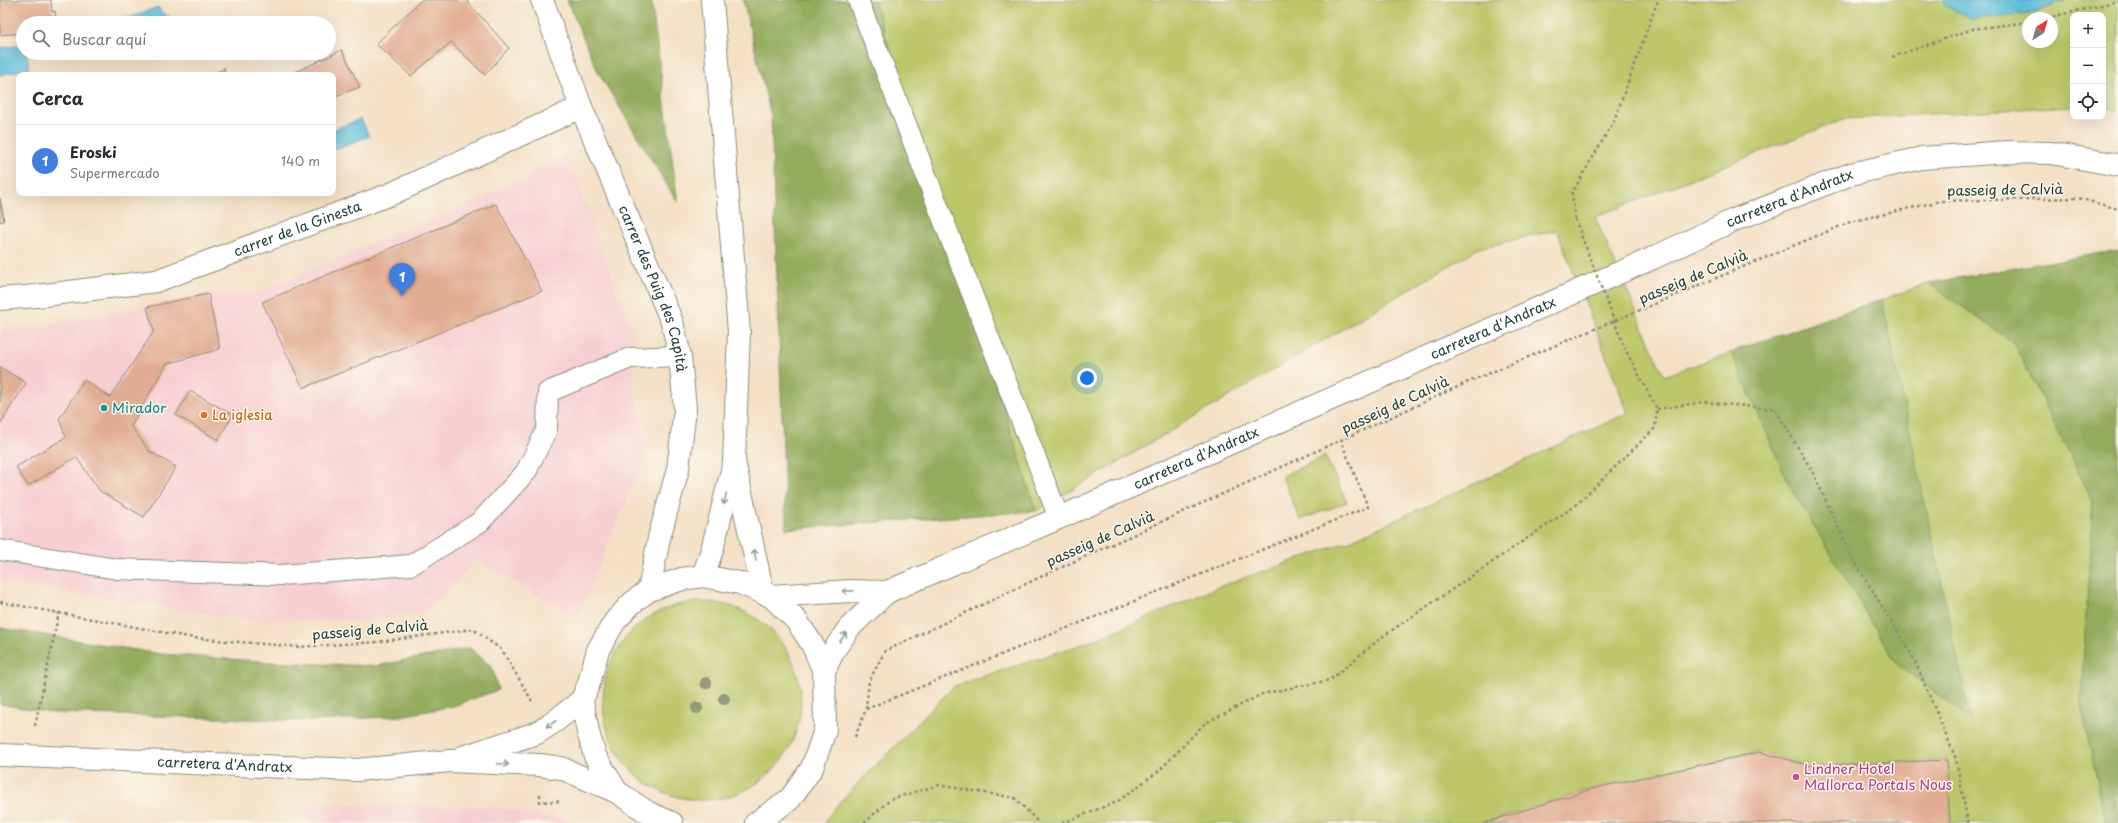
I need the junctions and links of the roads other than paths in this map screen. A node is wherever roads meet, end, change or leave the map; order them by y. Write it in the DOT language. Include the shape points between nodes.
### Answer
graph roads {
  1 [pos="542,0"];
  2 [pos="712,0"];
  3 [pos="858,0"];
  4 [pos="581,107"];
  5 [pos="2118,165"];
  6 [pos="0,299"];
  7 [pos="680,356"];
  8 [pos="734,461"];
  9 [pos="1059,518"];
  10 [pos="0,550"];
  11 [pos="703,576"];
  12 [pos="649,590"];
  13 [pos="887,592"];
  14 [pos="767,594"];
  15 [pos="824,672"];
  16 [pos="582,700"];
  17 [pos="0,755"];
  18 [pos="450,761"];
  19 [pos="617,792"];
  20 [pos="672,823"];
  21 [pos="756,823"];
  1 -- 4 [label="main road, carrer des Puig des Capità"];
  2 -- 8 [label="main road" via="739,332"];
  3 -- 9 [label="lane"];
  4 -- 6 [label="main road, carrer de la Ginesta" via="391,194 156,281"];
  4 -- 7 [label="main road, carrer des Puig des Capità" via="672,322"];
  5 -- 9 [label="main road, carretera d'Andratx" via="2051,153 2006,152 1922,158 1851,174 1734,220 1653,258"];
  7 -- 10 [label="lane" via="630,358 548,392 548,429 526,472 480,522 411,565 280,575 117,569"];
  7 -- 12 [label="main road, carrer des Puig des Capità" via="685,409 678,469 659,538"];
  8 -- 11 [label="main road, one-way"];
  14 -- 8 [label="main road, one-way"];
  9 -- 13 [label="main road, carretera d'Andratx"];
  11 -- 12 [label="main road" via="682,579"];
  11 -- 14 [label="main road" via="740,583"];
  12 -- 16 [label="main road" via="615,621 598,650"];
  13 -- 14 [label="main road, carretera d'Andratx, one-way"];
  15 -- 13 [label="main road, carretera d'Andratx, one-way" via="834,650 849,628"];
  14 -- 15 [label="main road" via="796,620 812,644"];
  15 -- 21 [label="main road" via="825,730 812,768 790,799"];
  16 -- 18 [label="main road, carretera d'Andratx, one-way" via="537,733"];
  16 -- 19 [label="main road" via="596,756"];
  17 -- 18 [label="main road, carretera d'Andratx" via="356,770"];
  18 -- 19 [label="main road, carretera d'Andratx, one-way" via="561,768"];
  19 -- 20 [label="main road, carretera d'Andratx" via="647,812"];
}
